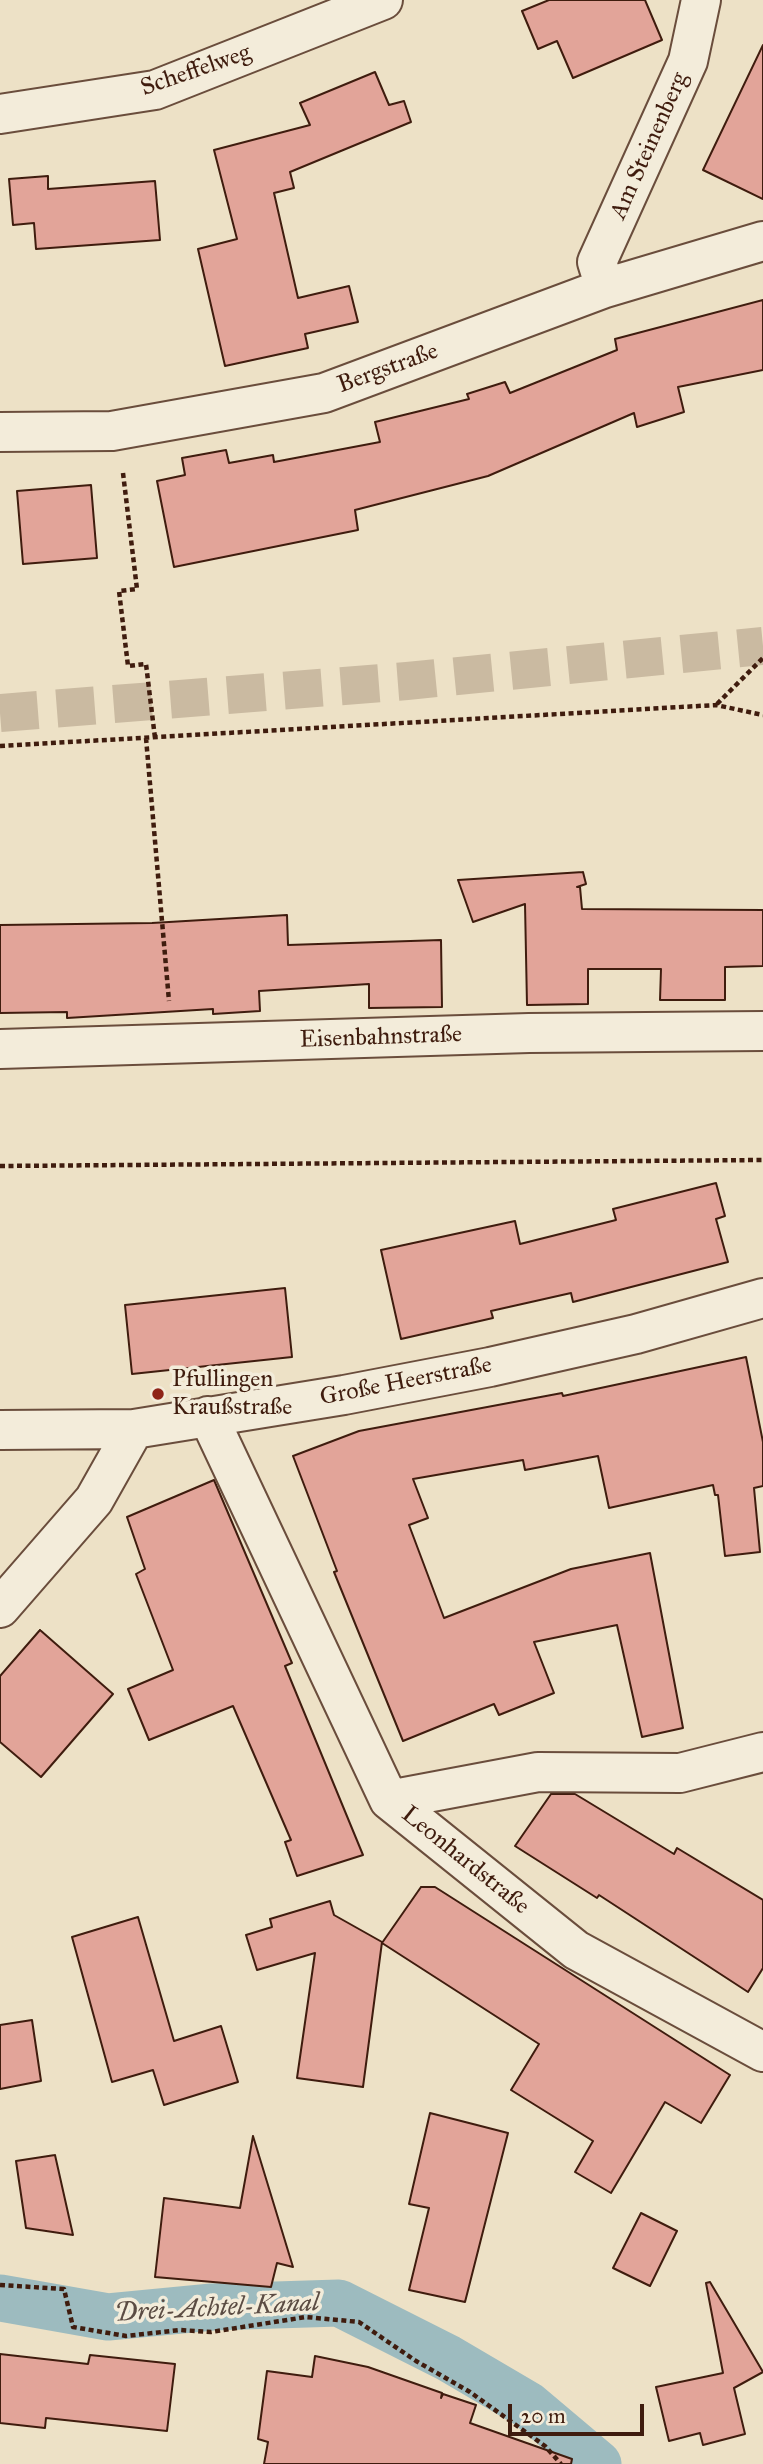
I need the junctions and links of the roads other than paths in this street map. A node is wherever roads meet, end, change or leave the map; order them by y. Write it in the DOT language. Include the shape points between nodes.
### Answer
graph roads {
  1 [pos="383,0"];
  2 [pos="701,0"];
  3 [pos="0,114"];
  4 [pos="763,241"];
  5 [pos="605,288"];
  6 [pos="0,432"];
  7 [pos="763,1031"];
  8 [pos="0,1049"];
  9 [pos="763,1298"];
  10 [pos="208,1416"];
  11 [pos="134,1429"];
  12 [pos="0,1430"];
  13 [pos="0,1608"];
  14 [pos="763,1752"];
  15 [pos="389,1800"];
  16 [pos="763,2052"];
  1 -- 3 [label="street, Scheffelweg" via="155,90"];
  2 -- 5 [label="street, Am Steinenberg" via="688,61 597,262"];
  4 -- 5 [label="street, Bergstraße"];
  5 -- 6 [label="street, Bergstraße" via="324,393 112,431"];
  7 -- 8 [label="street, Eisenbahnstraße" via="529,1033"];
  9 -- 10 [label="street, Große Heerstraße" via="636,1334 490,1367"];
  10 -- 11 [label="street, Große Heerstraße"];
  10 -- 15 [label="street, Leonhardstraße"];
  11 -- 12 [label="street, Große Heerstraße"];
  11 -- 13 [label="street" via="94,1500"];
  14 -- 15 [label="street" via="680,1773 538,1772"];
  15 -- 16 [label="street, Leonhardstraße" via="576,1950"];
}
